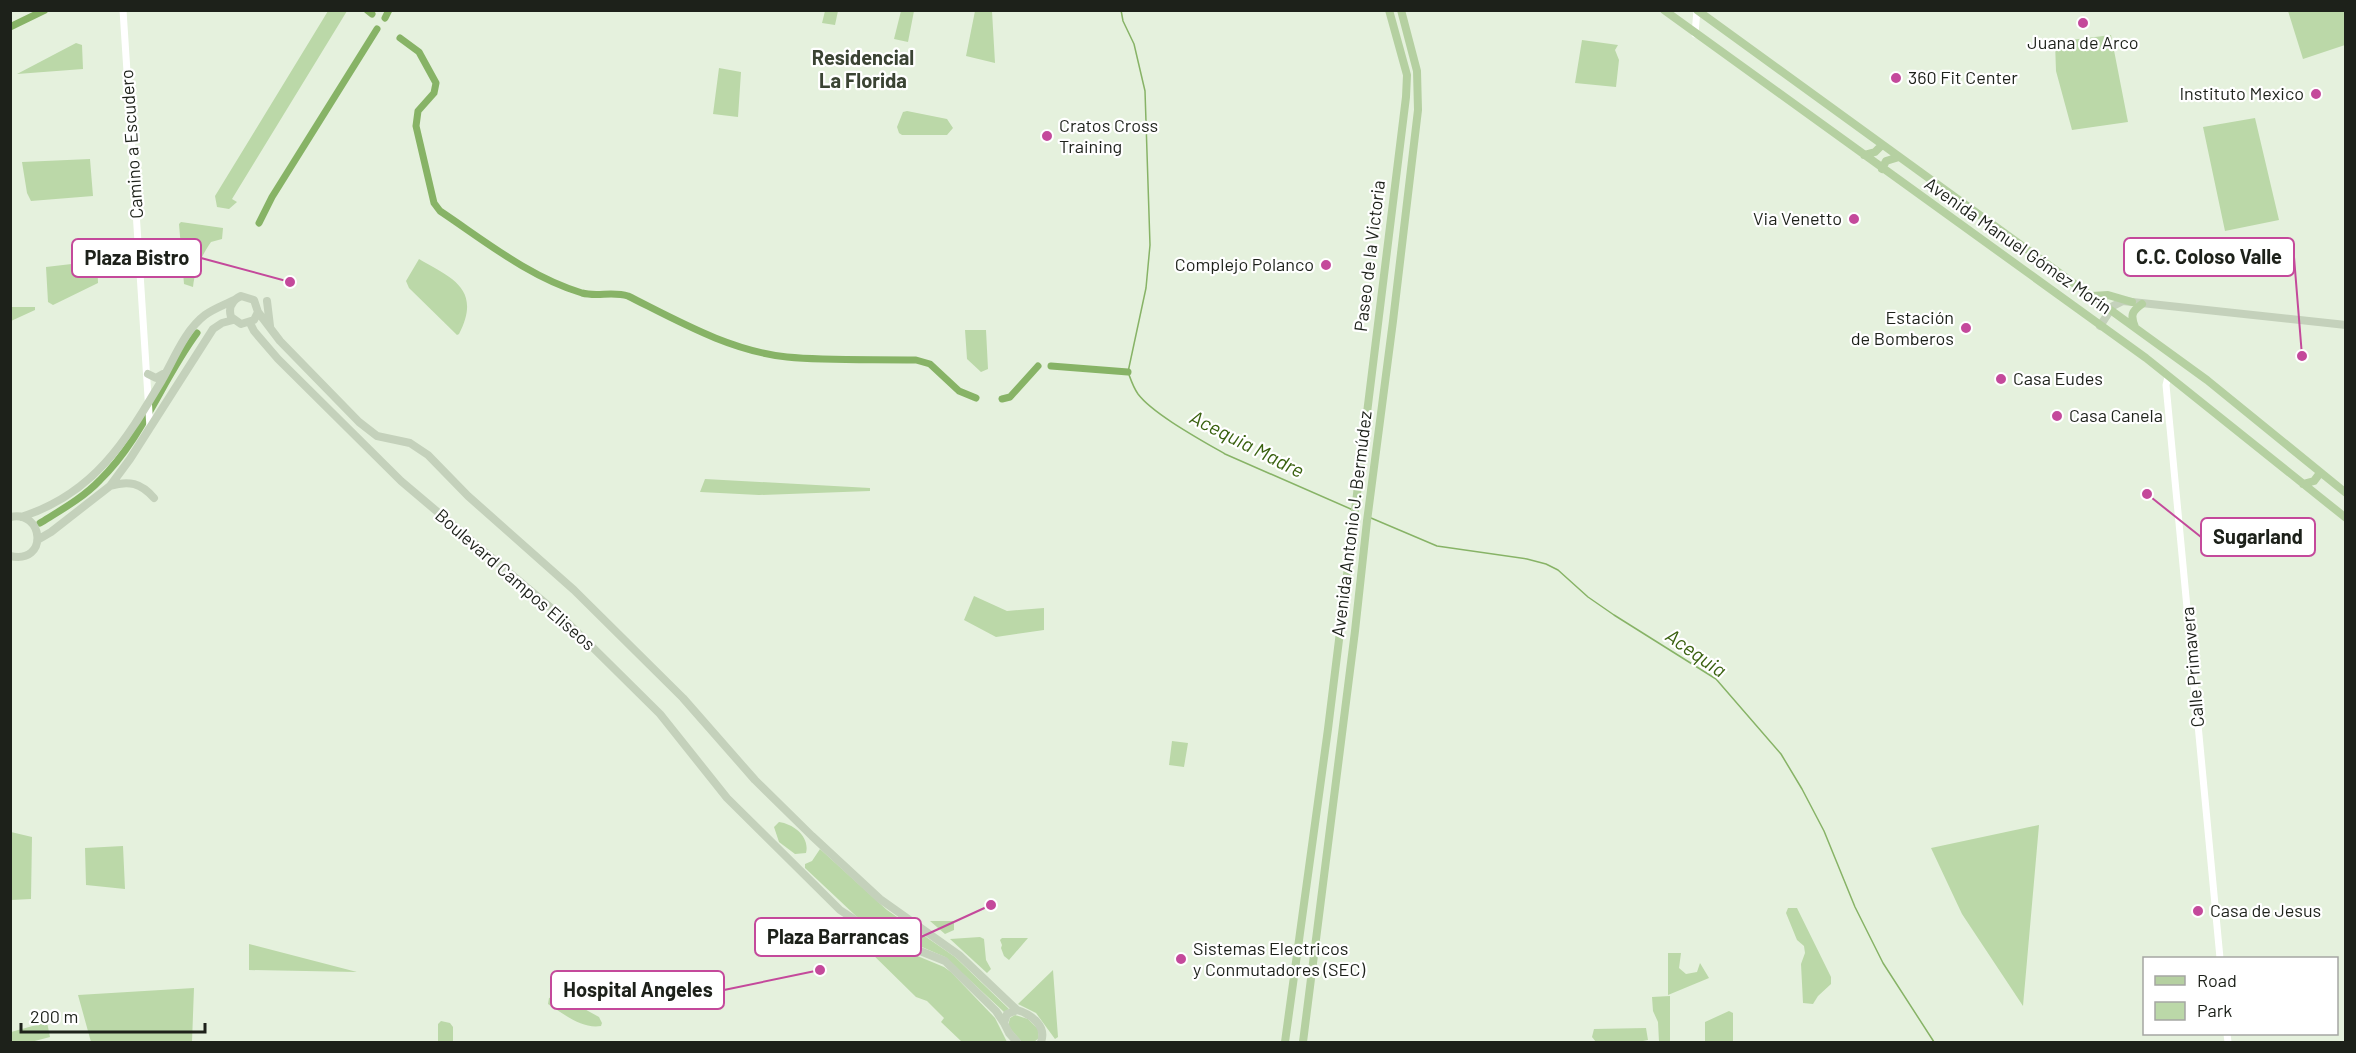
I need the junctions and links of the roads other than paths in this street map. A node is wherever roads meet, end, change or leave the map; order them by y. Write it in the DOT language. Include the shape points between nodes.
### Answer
graph roads {
  1 [pos="123,10"];
  2 [pos="1389,10"];
  3 [pos="1401,10"];
  4 [pos="1664,10"];
  5 [pos="1697,10"];
  6 [pos="1695,34"];
  7 [pos="1882,144"];
  8 [pos="1864,156"];
  9 [pos="1899,157"];
  10 [pos="1882,169"];
  11 [pos="2092,296"];
  12 [pos="234,300"];
  13 [pos="267,301"];
  14 [pos="2132,302"];
  15 [pos="2142,304"];
  16 [pos="2111,309"];
  17 [pos="258,312"];
  18 [pos="233,320"];
  19 [pos="250,323"];
  20 [pos="2346,325"];
  21 [pos="2100,326"];
  22 [pos="2135,327"];
  23 [pos="271,330"];
  24 [pos="167,371"];
  25 [pos="148,374"];
  26 [pos="2168,377"];
  27 [pos="149,405"];
  28 [pos="150,425"];
  29 [pos="2320,473"];
  30 [pos="2303,484"];
  31 [pos="110,486"];
  32 [pos="2342,491"];
  33 [pos="154,498"];
  34 [pos="2322,499"];
  35 [pos="1354,512"];
  36 [pos="21,517"];
  37 [pos="10,518"];
  38 [pos="2346,518"];
  39 [pos="39,539"];
  40 [pos="10,556"];
  41 [pos="1302,915"];
  42 [pos="1318,918"];
  43 [pos="2220,957"];
  44 [pos="1017,1010"];
  45 [pos="1004,1023"];
  46 [pos="1044,1041"];
  47 [pos="1017,1042"];
  48 [pos="1285,1042"];
  49 [pos="1303,1042"];
  1 -- 25 [label="street, Camino a Escudero"];
  2 -- 35 [label="main road, Paseo de la Victoria" via="1407,75 1407,89"];
  3 -- 42 [label="main road, Avenida Antonio J. Bermúdez" via="1419,92"];
  4 -- 6 [label="main road, Avenida Manuel Gómez Morín"];
  5 -- 6 [label="street"];
  5 -- 7 [label="main road, Avenida Manuel Gómez Morín"];
  6 -- 8 [label="main road, Avenida Manuel Gómez Morín"];
  7 -- 8 [label="main road"];
  7 -- 9 [label="main road, Avenida Manuel Gómez Morín"];
  8 -- 10 [label="main road, Avenida Manuel Gómez Morín"];
  9 -- 10 [label="main road" via="1886,160"];
  9 -- 11 [label="main road, Avenida Manuel Gómez Morín"];
  10 -- 21 [label="main road, Avenida Manuel Gómez Morín"];
  11 -- 14 [label="main road" via="2108,295"];
  11 -- 16 [label="main road, Avenida Manuel Gómez Morín"];
  12 -- 17 [label="main road" via="241,296 250,298 257,304"];
  12 -- 18 [label="main road" via="230,308"];
  12 -- 24 [label="main road" via="200,319"];
  13 -- 23 [label="main road"];
  14 -- 15 [label="main road"];
  14 -- 16 [label="main road" via="2116,303"];
  15 -- 20 [label="main road"];
  15 -- 22 [label="main road" via="2132,315"];
  16 -- 21 [label="main road"];
  16 -- 22 [label="main road, Avenida Manuel Gómez Morín"];
  17 -- 19 [label="main road"];
  17 -- 23 [label="main road, Boulevard Campos Eliseos"];
  18 -- 19 [label="main road"];
  18 -- 28 [label="main road" via="213,328"];
  19 -- 45 [label="main road, Boulevard Campos Eliseos" via="278,359 401,481 563,618 660,714 727,798 840,910 866,928 945,961"];
  21 -- 26 [label="main road, Avenida Manuel Gómez Morín"];
  22 -- 29 [label="main road, Avenida Manuel Gómez Morín"];
  23 -- 44 [label="main road, Boulevard Campos Eliseos" via="359,422 377,436 421,449 574,590 683,698 787,812 880,899 959,955"];
  24 -- 25 [label="main road" via="156,378"];
  24 -- 27 [label="main road"];
  25 -- 27 [label="street, Camino a Escudero"];
  26 -- 30 [label="main road, Avenida Manuel Gómez Morín"];
  26 -- 43 [label="street, Calle Primavera"];
  27 -- 28 [label="street, Camino a Escudero"];
  27 -- 36 [label="main road" via="87,483 62,500"];
  28 -- 31 [label="main road"];
  29 -- 30 [label="main road" via="2314,481"];
  29 -- 32 [label="main road, Avenida Manuel Gómez Morín"];
  30 -- 34 [label="main road, Avenida Manuel Gómez Morín"];
  31 -- 33 [label="main road" via="135,483"];
  31 -- 39 [label="main road"];
  32 -- 34 [label="main road" via="2325,488"];
  34 -- 38 [label="main road, Avenida Manuel Gómez Morín"];
  35 -- 41 [label="main road, Avenida Antonio J. Bermúdez"];
  36 -- 37 [label="main road"];
  36 -- 39 [label="main road" via="33,524"];
  39 -- 40 [label="main road" via="30,553"];
  41 -- 42 [label="main road"];
  41 -- 48 [label="main road, Avenida Antonio J. Bermúdez"];
  42 -- 49 [label="main road, Avenida Antonio J. Bermúdez"];
  44 -- 45 [label="main road" via="1007,1014"];
  44 -- 46 [label="main road, Boulevard Campos Eliseos" via="1034,1019"];
  45 -- 47 [label="main road, Boulevard Campos Eliseos"];
}
